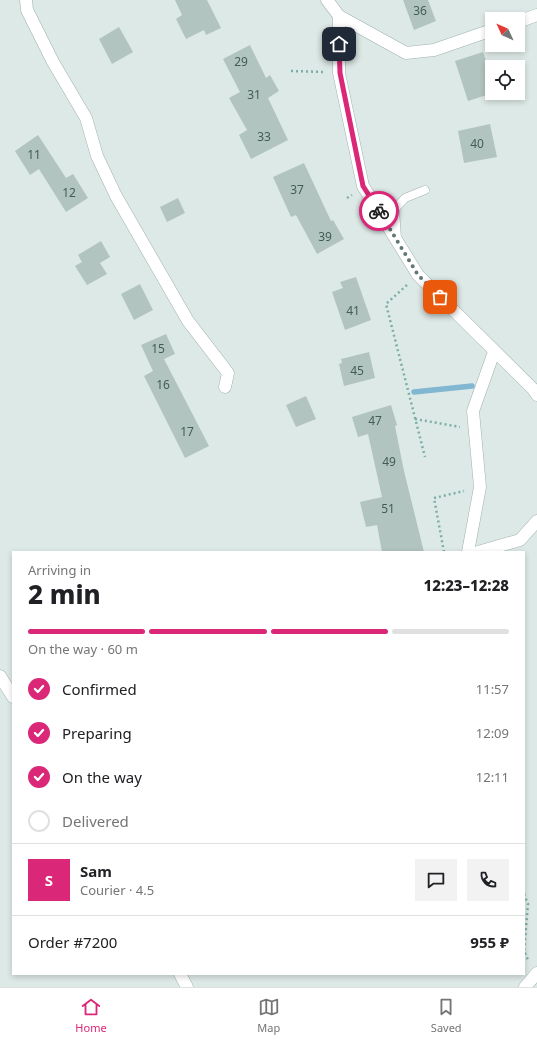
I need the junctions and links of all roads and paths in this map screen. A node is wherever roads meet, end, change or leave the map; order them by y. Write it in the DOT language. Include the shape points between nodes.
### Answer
graph roads {
  1 [pos="26,0"];
  2 [pos="327,0"];
  3 [pos="537,15"];
  4 [pos="339,16"];
  5 [pos="525,19"];
  6 [pos="485,32"];
  7 [pos="291,71"];
  8 [pos="340,73"];
  9 [pos="425,190"];
  10 [pos="397,242"];
  11 [pos="418,275"];
  12 [pos="494,352"];
  13 [pos="226,387"];
  14 [pos="537,395"];
  15 [pos="415,419"];
  16 [pos="475,429"];
  17 [pos="425,457"];
  18 [pos="480,488"];
  19 [pos="537,521"];
  20 [pos="444,551"];
  21 [pos="468,551"];
  22 [pos="482,551"];
  23 [pos="0,676"];
  24 [pos="12,695"];
  25 [pos="525,896"];
  26 [pos="525,939"];
  27 [pos="525,953"];
  28 [pos="536,974"];
  29 [pos="181,975"];
  30 [pos="187,987"];
  31 [pos="524,987"];
  1 -- 13 [label="street" via="27,10 53,62 86,118 96,156 116,196 188,321 228,373"];
  2 -- 4 [label="street"];
  3 -- 5 [label="street"];
  4 -- 6 [label="street" via="406,53 434,50"];
  4 -- 8 [label="street"];
  7 -- 8 [label="path"];
  8 -- 10 [label="street" via="363,186"];
  9 -- 10 [label="lane" via="405,198 395,209"];
  10 -- 11 [label="street"];
  11 -- 12 [label="street"];
  11 -- 15 [label="path" via="386,304"];
  12 -- 14 [label="street"];
  12 -- 16 [label="street" via="473,411"];
  15 -- 16 [label="path"];
  15 -- 17 [label="path"];
  16 -- 18 [label="street"];
  18 -- 20 [label="path" via="434,498"];
  18 -- 21 [label="street"];
  19 -- 22 [label="street" via="520,540"];
  23 -- 24 [label="street"];
  25 -- 26 [label="path" via="528,904"];
  27 -- 28 [label="path"];
  28 -- 31 [label="street"];
  29 -- 30 [label="street"];
}
